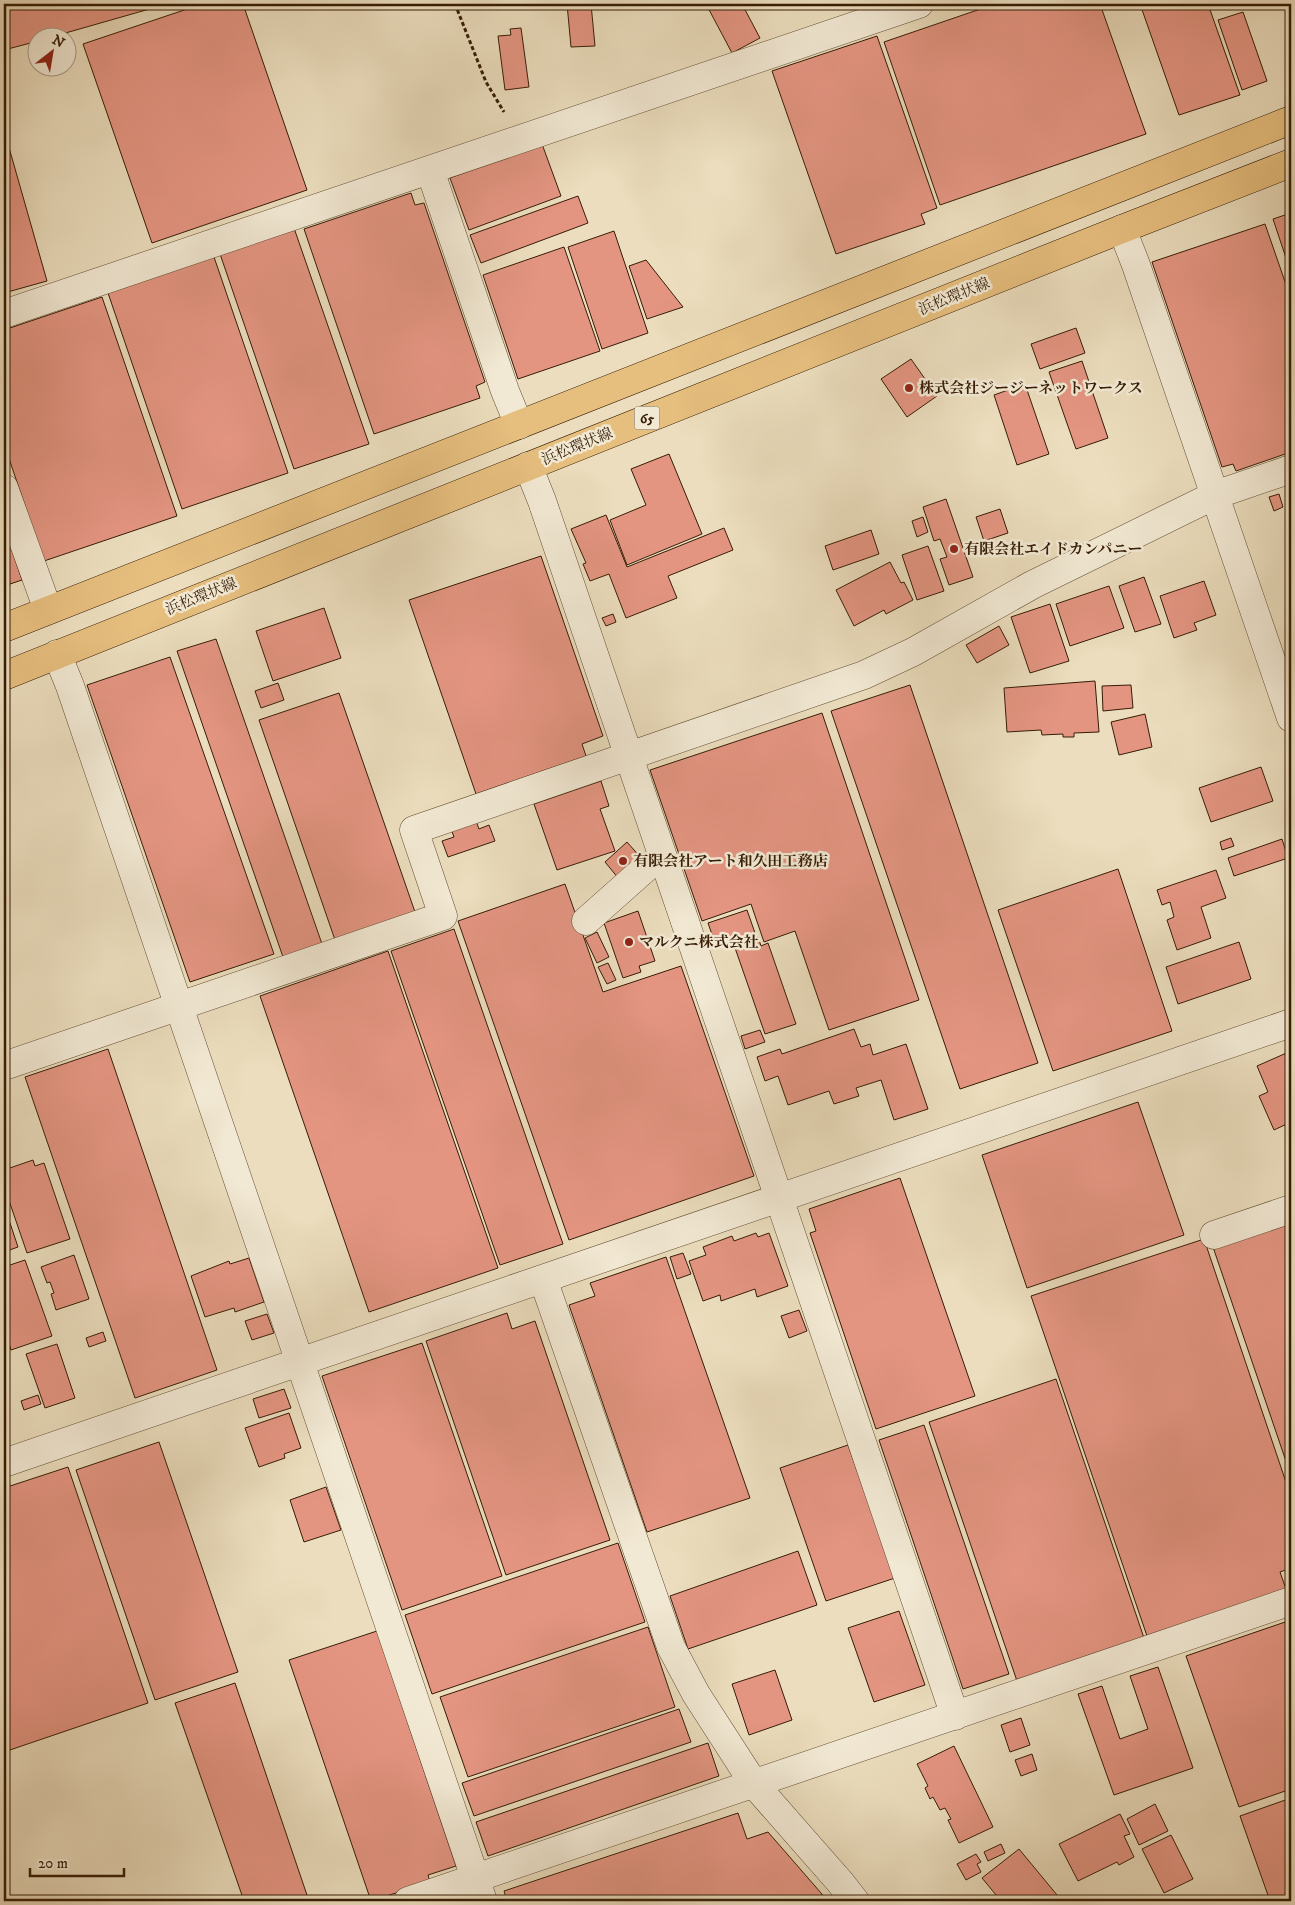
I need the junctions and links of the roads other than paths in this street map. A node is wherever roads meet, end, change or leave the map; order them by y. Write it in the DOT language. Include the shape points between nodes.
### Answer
graph roads {
  1 [pos="918,4"];
  2 [pos="1291,120"];
  3 [pos="1291,164"];
  4 [pos="430,170"];
  5 [pos="1122,229"];
  6 [pos="4,314"];
  7 [pos="519,425"];
  8 [pos="528,466"];
  9 [pos="1291,469"];
  10 [pos="4,488"];
  11 [pos="1214,495"];
  12 [pos="48,610"];
  13 [pos="4,628"];
  14 [pos="57,654"];
  15 [pos="4,676"];
  16 [pos="1291,718"];
  17 [pos="629,756"];
  18 [pos="664,861"];
  19 [pos="586,921"];
  20 [pos="180,1006"];
  21 [pos="1291,1023"];
  22 [pos="4,1066"];
  23 [pos="778,1198"];
  24 [pos="1291,1209"];
  25 [pos="1214,1235"];
  26 [pos="543,1278"];
  27 [pos="301,1361"];
  28 [pos="4,1463"];
  29 [pos="1291,1601"];
  30 [pos="955,1716"];
  31 [pos="754,1784"];
  32 [pos="479,1890"];
  33 [pos="408,1901"];
  34 [pos="855,1901"];
  1 -- 4 [label="street"];
  2 -- 7 [label="main road"];
  3 -- 5 [label="main road, 浜松環状線 / 65"];
  4 -- 6 [label="street"];
  4 -- 7 [label="street"];
  5 -- 8 [label="main road, 浜松環状線 / 65"];
  5 -- 11 [label="street"];
  7 -- 12 [label="main road"];
  8 -- 14 [label="main road, 浜松環状線 / 65"];
  8 -- 17 [label="street"];
  9 -- 11 [label="street"];
  10 -- 12 [label="street"];
  11 -- 16 [label="street"];
  11 -- 17 [label="street" via="1032,585 864,676"];
  12 -- 13 [label="main road"];
  14 -- 15 [label="main road, 浜松環状線 / 65"];
  14 -- 20 [label="street"];
  17 -- 18 [label="street"];
  17 -- 20 [label="street" via="414,830 443,916"];
  18 -- 19 [label="street" via="648,866"];
  18 -- 23 [label="street"];
  20 -- 22 [label="street"];
  20 -- 27 [label="street"];
  21 -- 23 [label="street"];
  23 -- 26 [label="street"];
  23 -- 30 [label="street"];
  24 -- 25 [label="street"];
  26 -- 27 [label="street"];
  26 -- 31 [label="street" via="671,1647 696,1694"];
  27 -- 28 [label="street"];
  27 -- 32 [label="street"];
  29 -- 30 [label="street"];
  30 -- 31 [label="street"];
  31 -- 32 [label="street"];
  31 -- 34 [label="street"];
  32 -- 33 [label="street"];
}
